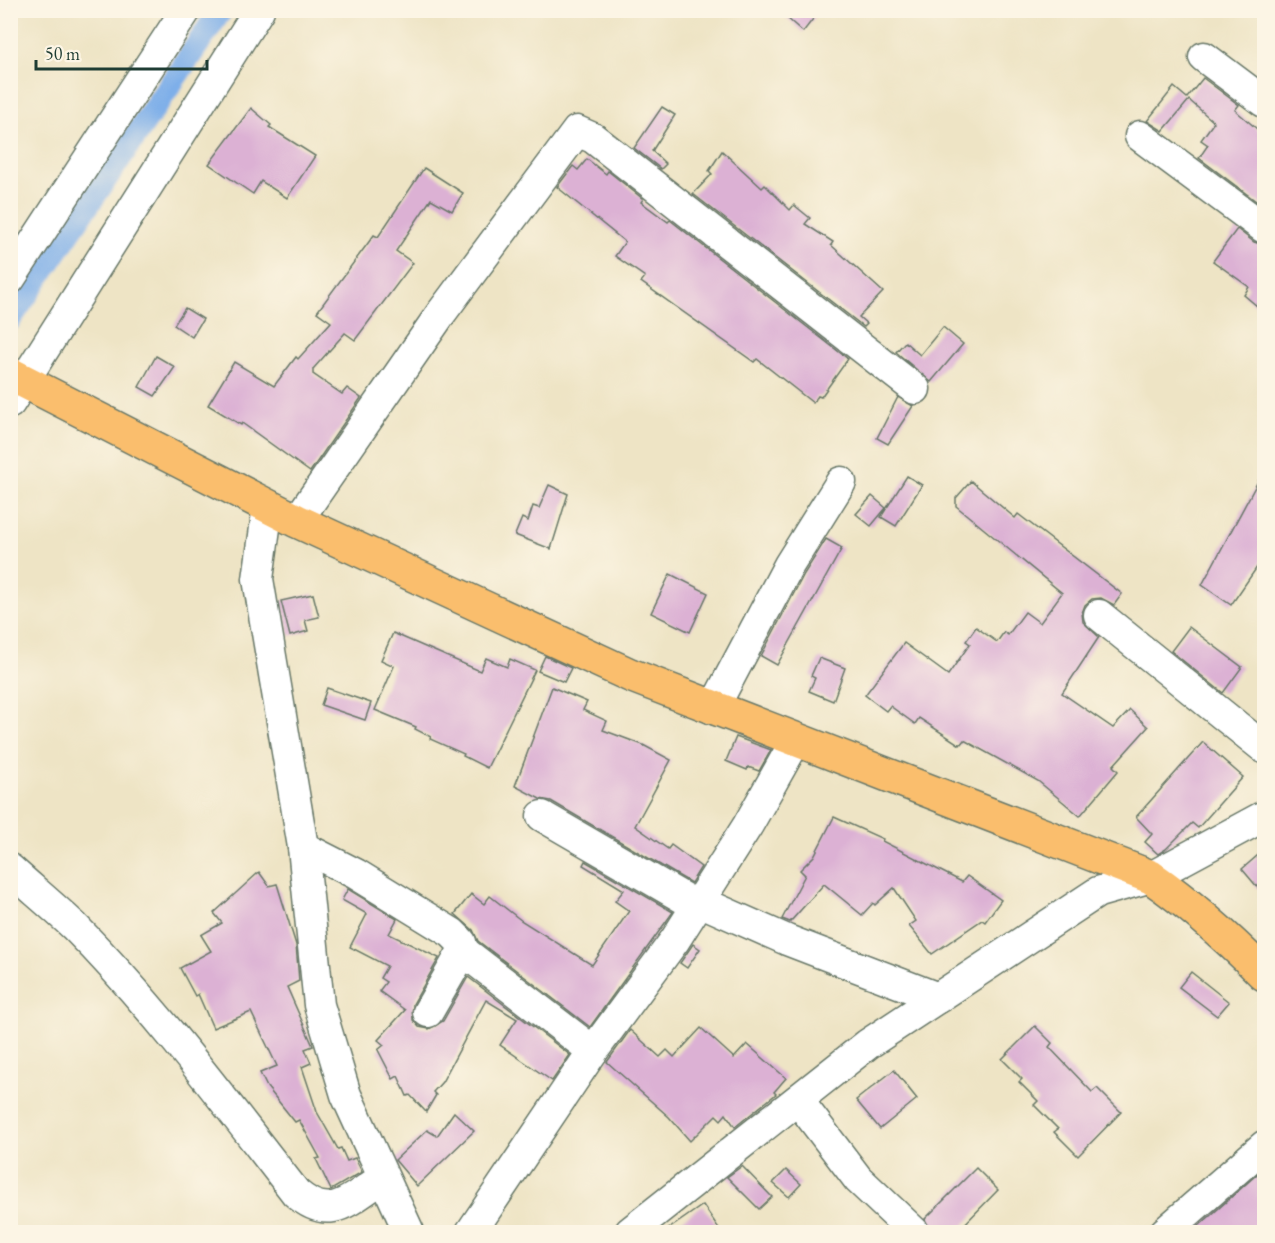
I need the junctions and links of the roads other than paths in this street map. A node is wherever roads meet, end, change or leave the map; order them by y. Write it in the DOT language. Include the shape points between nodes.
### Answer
graph roads {
  1 [pos="186,10"];
  2 [pos="259,10"];
  3 [pos="1204,57"];
  4 [pos="1264,102"];
  5 [pos="1140,136"];
  6 [pos="1264,228"];
  7 [pos="10,279"];
  8 [pos="15,384"];
  9 [pos="915,390"];
  10 [pos="841,482"];
  11 [pos="268,506"];
  12 [pos="297,521"];
  13 [pos="1099,615"];
  14 [pos="712,709"];
  15 [pos="796,740"];
  16 [pos="1264,748"];
  17 [pos="542,816"];
  18 [pos="1264,816"];
  19 [pos="303,847"];
  20 [pos="10,869"];
  21 [pos="1151,877"];
  22 [pos="698,904"];
  23 [pos="463,951"];
  24 [pos="1264,974"];
  25 [pos="938,998"];
  26 [pos="428,1012"];
  27 [pos="593,1051"];
  28 [pos="798,1100"];
  29 [pos="1264,1146"];
  30 [pos="383,1178"];
  31 [pos="409,1233"];
  32 [pos="471,1233"];
  33 [pos="630,1233"];
  34 [pos="914,1233"];
  35 [pos="1165,1233"];
  1 -- 7 [label="street"];
  2 -- 8 [label="street"];
  3 -- 4 [label="street"];
  5 -- 6 [label="street"];
  8 -- 11 [label="main road"];
  9 -- 12 [label="street" via="593,138 577,130 442,312"];
  10 -- 14 [label="street" via="789,565"];
  11 -- 12 [label="main road"];
  11 -- 19 [label="street" via="258,579"];
  12 -- 14 [label="main road"];
  13 -- 16 [label="street"];
  14 -- 15 [label="main road"];
  15 -- 21 [label="main road"];
  15 -- 22 [label="street"];
  17 -- 22 [label="street"];
  18 -- 21 [label="street"];
  19 -- 23 [label="street" via="356,874 452,933"];
  19 -- 30 [label="street" via="319,1005 346,1095"];
  20 -- 30 [label="street" via="74,927 131,988 296,1193 310,1205 334,1208"];
  21 -- 24 [label="main road" via="1218,928"];
  21 -- 25 [label="street" via="1098,892"];
  22 -- 25 [label="street"];
  22 -- 27 [label="street"];
  23 -- 26 [label="street"];
  23 -- 27 [label="street"];
  25 -- 28 [label="street" via="868,1044"];
  27 -- 32 [label="street"];
  28 -- 33 [label="street"];
  28 -- 34 [label="street" via="858,1179"];
  29 -- 35 [label="street"];
  30 -- 31 [label="street"];
}
